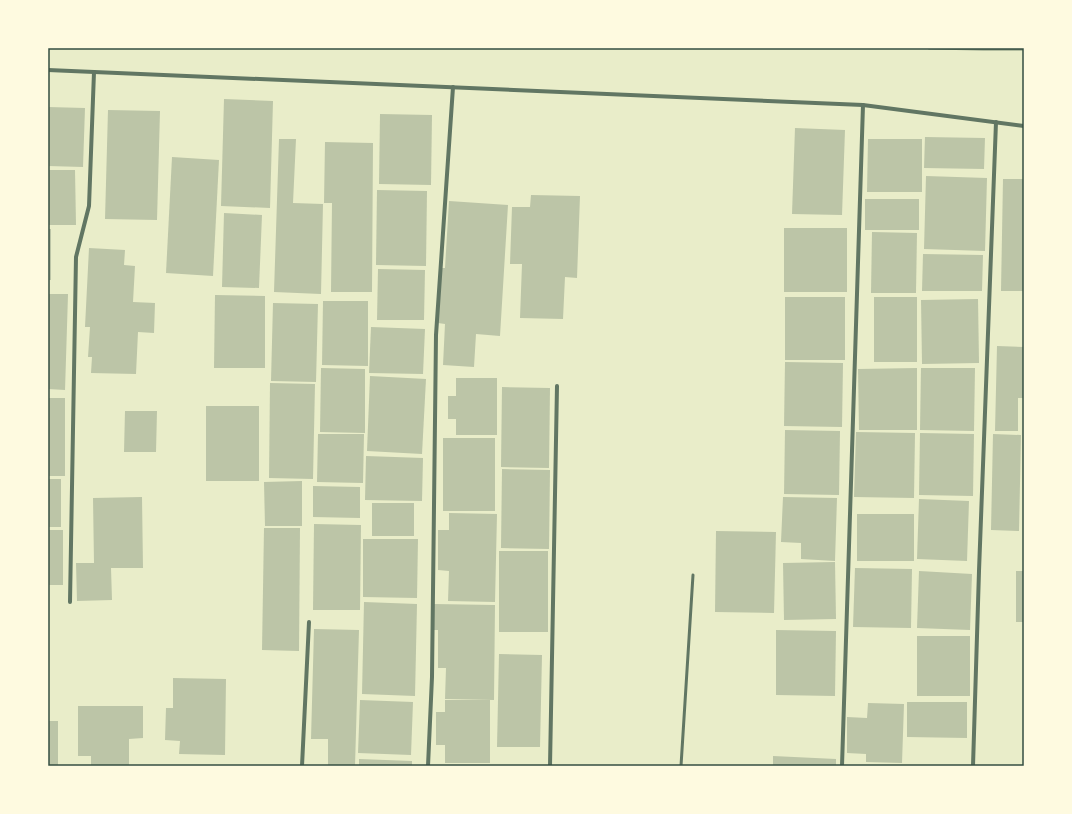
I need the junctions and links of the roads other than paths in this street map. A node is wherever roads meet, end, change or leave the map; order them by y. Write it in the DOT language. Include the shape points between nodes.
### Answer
graph roads {
  1 [pos="48,70"];
  2 [pos="94,72"];
  3 [pos="453,87"];
  4 [pos="863,105"];
  5 [pos="996,122"];
  6 [pos="1024,126"];
  7 [pos="557,386"];
  8 [pos="693,575"];
  9 [pos="70,602"];
  10 [pos="309,622"];
  11 [pos="302,766"];
  12 [pos="428,766"];
  13 [pos="550,766"];
  14 [pos="681,766"];
  15 [pos="842,766"];
  16 [pos="973,766"];
  1 -- 2 [label="street"];
  2 -- 3 [label="street"];
  2 -- 9 [label="street" via="89,206 76,257"];
  3 -- 4 [label="street"];
  3 -- 12 [label="street" via="436,335 432,677"];
  4 -- 5 [label="street"];
  4 -- 15 [label="street"];
  5 -- 6 [label="street"];
  5 -- 16 [label="street"];
  7 -- 13 [label="street"];
  8 -- 14 [label="lane"];
  10 -- 11 [label="street"];
}
